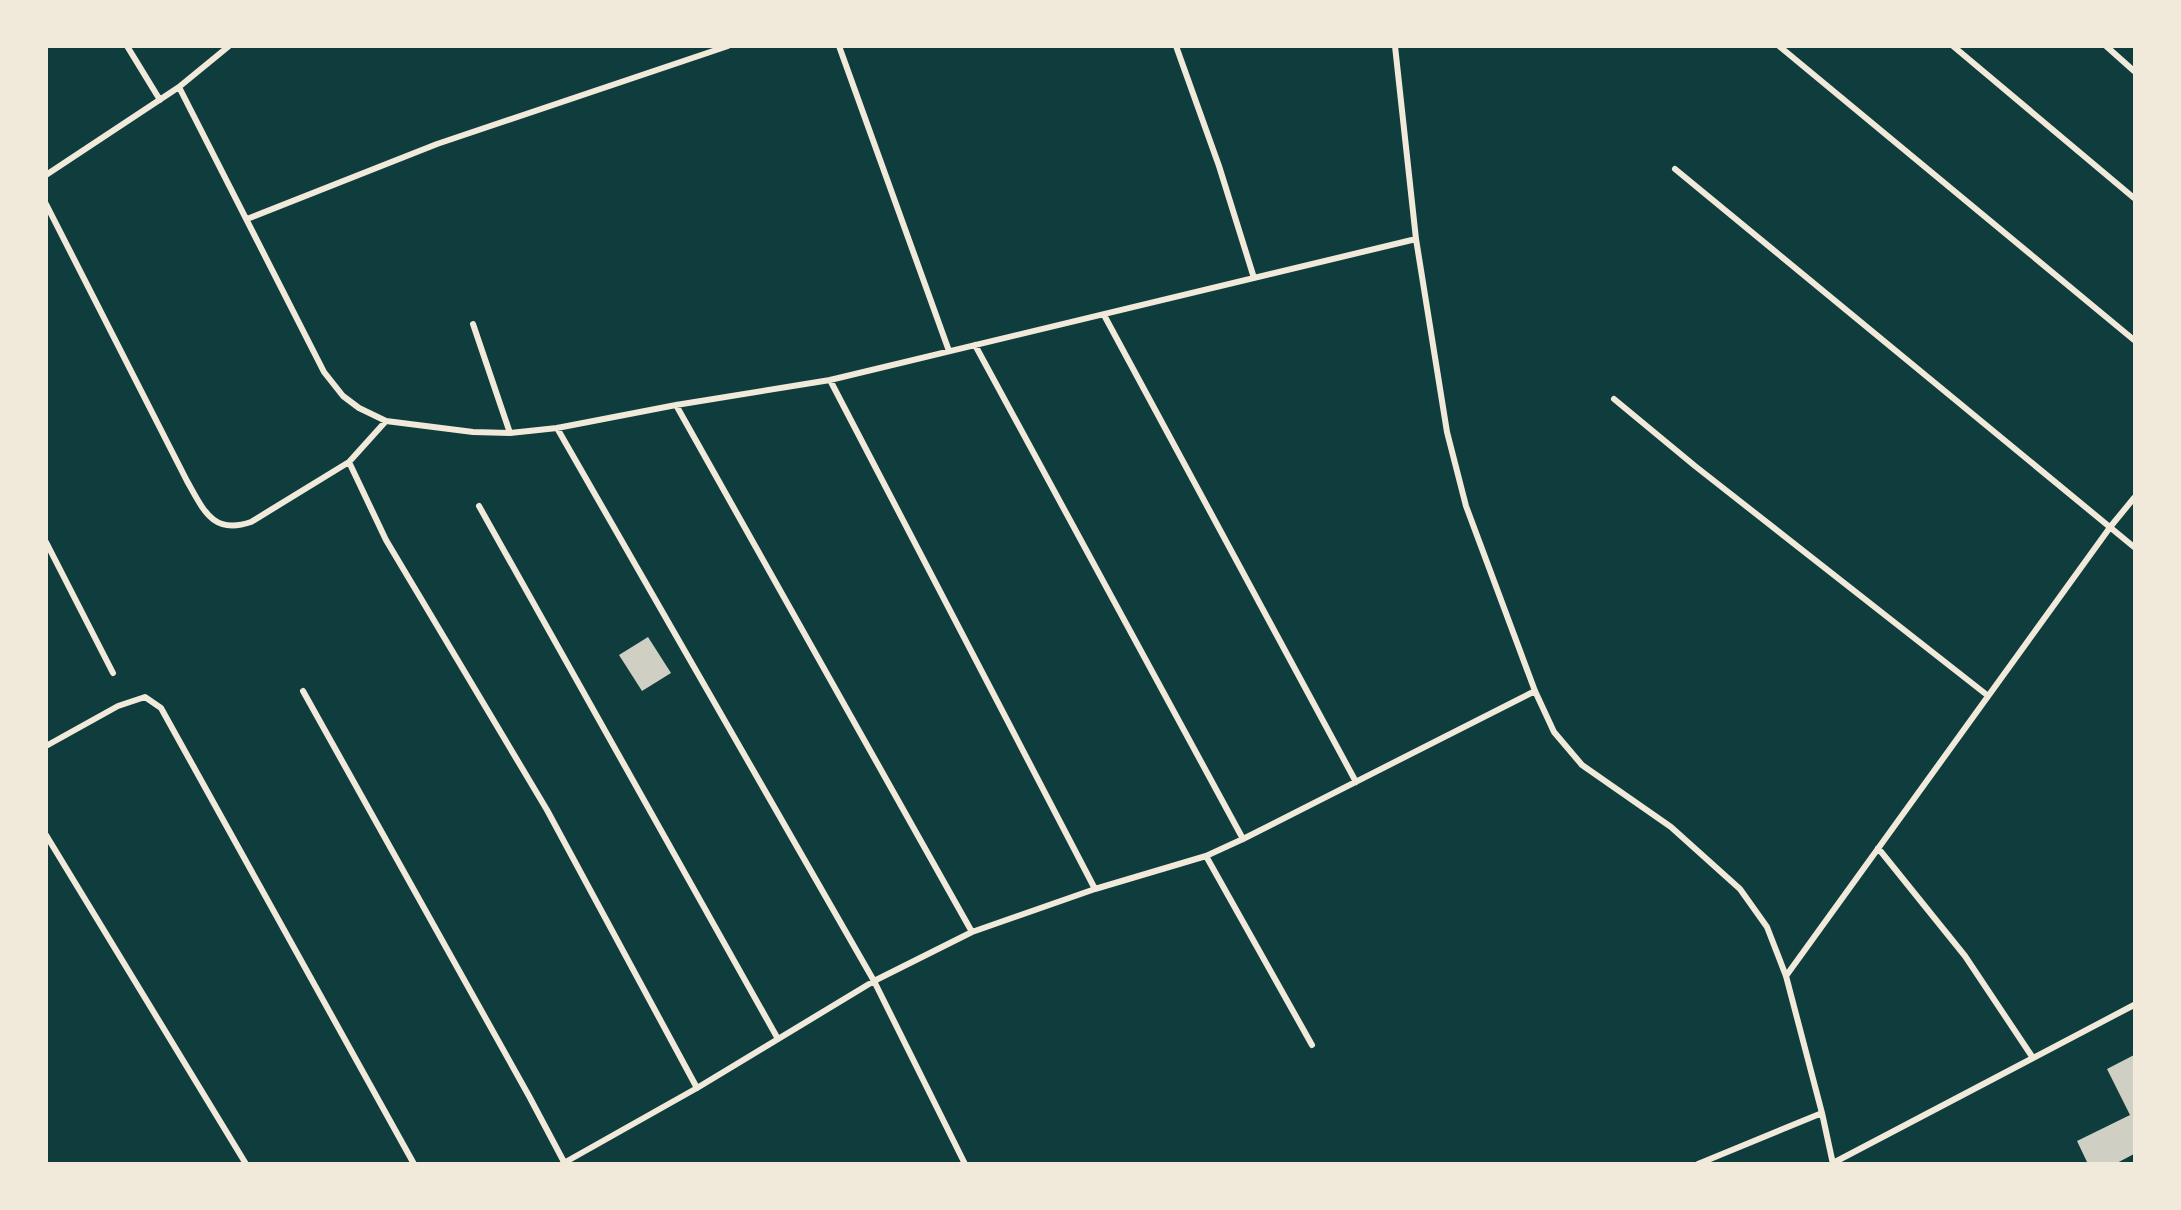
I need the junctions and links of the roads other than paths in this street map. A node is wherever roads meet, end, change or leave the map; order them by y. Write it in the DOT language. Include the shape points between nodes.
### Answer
graph roads {
  1 [pos="127,46"];
  2 [pos="229,46"];
  3 [pos="728,46"];
  4 [pos="839,46"];
  5 [pos="1176,46"];
  6 [pos="1395,46"];
  7 [pos="1779,46"];
  8 [pos="1953,46"];
  9 [pos="2106,46"];
  10 [pos="2134,70"];
  11 [pos="179,87"];
  12 [pos="160,100"];
  13 [pos="46,166"];
  14 [pos="1675,169"];
  15 [pos="48,174"];
  16 [pos="2134,198"];
  17 [pos="46,204"];
  18 [pos="247,219"];
  19 [pos="1416,239"];
  20 [pos="1254,278"];
  21 [pos="1104,315"];
  22 [pos="473,324"];
  23 [pos="2134,340"];
  24 [pos="975,345"];
  25 [pos="949,351"];
  26 [pos="830,380"];
  27 [pos="1614,399"];
  28 [pos="676,405"];
  29 [pos="386,421"];
  30 [pos="557,428"];
  31 [pos="510,433"];
  32 [pos="349,462"];
  33 [pos="2134,498"];
  34 [pos="479,506"];
  35 [pos="2111,526"];
  36 [pos="46,542"];
  37 [pos="2134,547"];
  38 [pos="113,673"];
  39 [pos="303,691"];
  40 [pos="1535,692"];
  41 [pos="1988,695"];
  42 [pos="46,746"];
  43 [pos="1356,782"];
  44 [pos="46,835"];
  45 [pos="1243,840"];
  46 [pos="1878,848"];
  47 [pos="1206,856"];
  48 [pos="1095,889"];
  49 [pos="972,932"];
  50 [pos="1786,976"];
  51 [pos="874,981"];
  52 [pos="2134,1005"];
  53 [pos="778,1039"];
  54 [pos="1312,1045"];
  55 [pos="2033,1058"];
  56 [pos="697,1088"];
  57 [pos="1822,1113"];
  58 [pos="563,1163"];
  59 [pos="1833,1163"];
  60 [pos="246,1164"];
  61 [pos="414,1164"];
  62 [pos="965,1164"];
  63 [pos="1698,1164"];
  1 -- 12 [label="street"];
  2 -- 11 [label="street"];
  3 -- 18 [label="street" via="437,144"];
  4 -- 25 [label="street"];
  5 -- 20 [label="street"];
  6 -- 19 [label="street"];
  7 -- 23 [label="street"];
  8 -- 16 [label="street"];
  9 -- 10 [label="street"];
  11 -- 12 [label="street"];
  11 -- 18 [label="street"];
  12 -- 15 [label="street"];
  13 -- 15 [label="street"];
  14 -- 35 [label="street"];
  17 -- 32 [label="street" via="182,471 210,518 237,527 251,522"];
  18 -- 29 [label="street" via="324,372 343,396"];
  19 -- 20 [label="street"];
  19 -- 40 [label="street" via="1447,432 1466,506"];
  20 -- 21 [label="street"];
  21 -- 24 [label="street"];
  21 -- 43 [label="street"];
  22 -- 31 [label="street"];
  24 -- 25 [label="street"];
  24 -- 45 [label="street"];
  25 -- 26 [label="street"];
  26 -- 28 [label="street"];
  26 -- 48 [label="street"];
  27 -- 41 [label="street"];
  28 -- 30 [label="street"];
  28 -- 49 [label="street"];
  29 -- 31 [label="street"];
  29 -- 32 [label="street"];
  30 -- 31 [label="street"];
  30 -- 51 [label="street"];
  32 -- 56 [label="street" via="387,540 547,810"];
  33 -- 35 [label="street"];
  34 -- 53 [label="street"];
  35 -- 37 [label="street"];
  35 -- 41 [label="street"];
  36 -- 38 [label="street"];
  39 -- 58 [label="street"];
  40 -- 43 [label="street"];
  40 -- 50 [label="street" via="1554,732 1582,765 1671,827 1740,889 1767,927"];
  41 -- 46 [label="street"];
  42 -- 61 [label="street" via="118,706 145,697 161,708"];
  43 -- 45 [label="street"];
  44 -- 60 [label="street"];
  45 -- 47 [label="street"];
  46 -- 50 [label="street"];
  46 -- 55 [label="street" via="1965,956"];
  47 -- 48 [label="street"];
  47 -- 54 [label="street"];
  48 -- 49 [label="street"];
  49 -- 51 [label="street"];
  50 -- 57 [label="street"];
  51 -- 53 [label="street"];
  51 -- 62 [label="street"];
  52 -- 55 [label="street"];
  53 -- 56 [label="street"];
  55 -- 59 [label="street"];
  56 -- 58 [label="street"];
  57 -- 59 [label="street"];
  57 -- 63 [label="street"];
}
